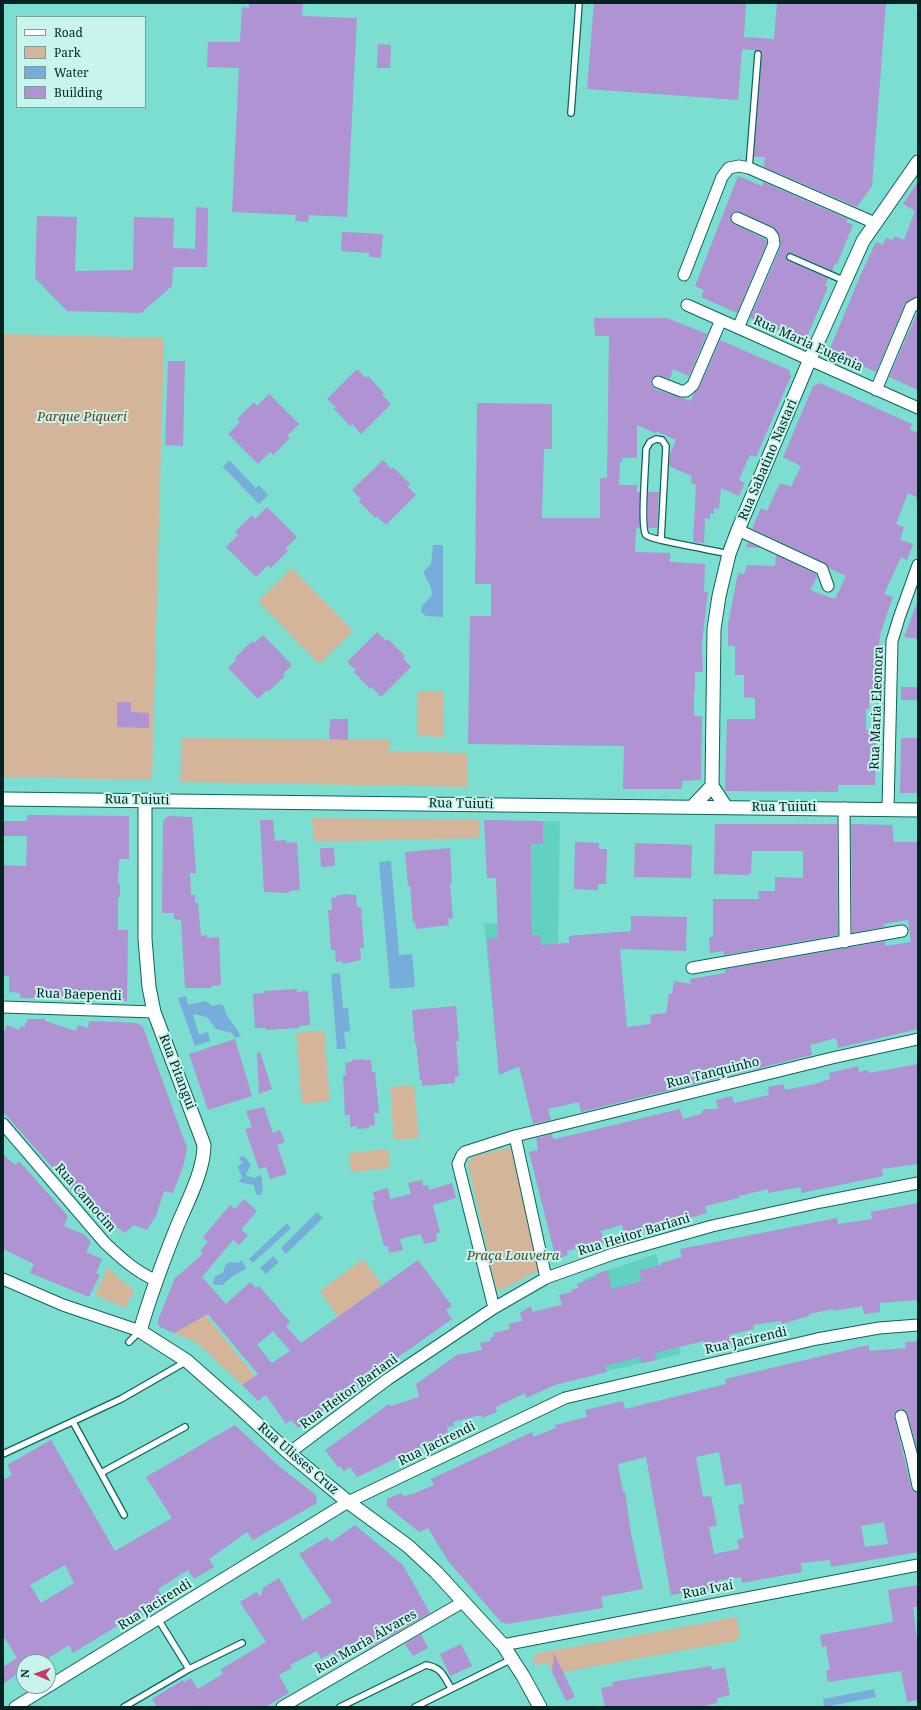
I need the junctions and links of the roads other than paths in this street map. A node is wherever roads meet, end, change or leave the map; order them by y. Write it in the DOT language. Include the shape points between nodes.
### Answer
graph roads {
  1 [pos="579,3"];
  2 [pos="758,54"];
  3 [pos="571,113"];
  4 [pos="918,162"];
  5 [pos="749,168"];
  6 [pos="737,218"];
  7 [pos="875,223"];
  8 [pos="790,256"];
  9 [pos="684,275"];
  10 [pos="845,281"];
  11 [pos="918,303"];
  12 [pos="687,305"];
  13 [pos="721,320"];
  14 [pos="738,328"];
  15 [pos="810,359"];
  16 [pos="658,382"];
  17 [pos="876,390"];
  18 [pos="918,408"];
  19 [pos="738,530"];
  20 [pos="661,540"];
  21 [pos="729,554"];
  22 [pos="918,564"];
  23 [pos="828,586"];
  24 [pos="712,786"];
  25 [pos="3,799"];
  26 [pos="145,800"];
  27 [pos="693,806"];
  28 [pos="726,807"];
  29 [pos="844,808"];
  30 [pos="888,809"];
  31 [pos="918,810"];
  32 [pos="902,931"];
  33 [pos="845,942"];
  34 [pos="692,968"];
  35 [pos="3,1007"];
  36 [pos="154,1012"];
  37 [pos="918,1039"];
  38 [pos="3,1124"];
  39 [pos="515,1136"];
  40 [pos="918,1183"];
  41 [pos="546,1278"];
  42 [pos="3,1279"];
  43 [pos="155,1280"];
  44 [pos="494,1308"];
  45 [pos="918,1325"];
  46 [pos="140,1331"];
  47 [pos="129,1342"];
  48 [pos="187,1361"];
  49 [pos="901,1416"];
  50 [pos="73,1422"];
  51 [pos="185,1427"];
  52 [pos="289,1453"];
  53 [pos="3,1454"];
  54 [pos="101,1473"];
  55 [pos="918,1486"];
  56 [pos="348,1502"];
  57 [pos="124,1515"];
  58 [pos="918,1565"];
  59 [pos="463,1602"];
  60 [pos="158,1619"];
  61 [pos="242,1643"];
  62 [pos="503,1644"];
  63 [pos="512,1659"];
  64 [pos="189,1669"];
  65 [pos="451,1688"];
  66 [pos="15,1707"];
  67 [pos="124,1707"];
  68 [pos="282,1707"];
  69 [pos="340,1707"];
  70 [pos="415,1707"];
  71 [pos="540,1707"];
  1 -- 3 [label="lane"];
  2 -- 5 [label="lane"];
  4 -- 7 [label="street, Rua Sabatino Nastari"];
  5 -- 7 [label="street"];
  5 -- 9 [label="street" via="729,168 722,177"];
  6 -- 14 [label="street" via="770,234 774,244"];
  7 -- 10 [label="street, Rua Sabatino Nastari" via="863,241"];
  8 -- 10 [label="lane"];
  10 -- 15 [label="street, Rua Sabatino Nastari"];
  11 -- 17 [label="street" via="911,307"];
  12 -- 13 [label="street, Rua Maria Eugênia"];
  13 -- 14 [label="street, Rua Maria Eugênia"];
  13 -- 16 [label="street" via="692,385 686,391 681,392"];
  14 -- 15 [label="street, Rua Maria Eugênia"];
  15 -- 17 [label="street, Rua Maria Eugênia"];
  15 -- 19 [label="street, Rua Sabatino Nastari"];
  17 -- 18 [label="street, Rua Maria Eugênia"];
  19 -- 21 [label="street, Rua Sabatino Nastari"];
  19 -- 23 [label="street" via="822,569"];
  20 -- 20 [label="lane" via="646,535 643,520 646,449 650,442 656,439 662,440 666,446"];
  20 -- 21 [label="lane"];
  21 -- 24 [label="street, Rua Sabatino Nastari" via="718,596 714,629"];
  22 -- 30 [label="street, Rua Maria Eleonora" via="892,641"];
  24 -- 27 [label="street"];
  24 -- 28 [label="street"];
  25 -- 26 [label="street, Rua Tuiuti"];
  26 -- 27 [label="street, Rua Tuiuti"];
  26 -- 36 [label="street, Rua Pitangui" via="145,939"];
  27 -- 28 [label="street, Rua Tuiuti"];
  28 -- 29 [label="street, Rua Tuiuti"];
  29 -- 30 [label="street, Rua Tuiuti"];
  29 -- 33 [label="street"];
  30 -- 31 [label="street, Rua Tuiuti"];
  32 -- 33 [label="street"];
  33 -- 34 [label="street"];
  35 -- 36 [label="street, Rua Baependi"];
  36 -- 43 [label="street, Rua Pitangui" via="204,1145 198,1174"];
  37 -- 39 [label="street, Rua Tanquinho"];
  38 -- 43 [label="street, Rua Camocim" via="105,1243 122,1260"];
  39 -- 41 [label="street"];
  39 -- 44 [label="street" via="465,1152 458,1164"];
  40 -- 41 [label="street, Rua Heitor Bariani" via="712,1226 613,1254"];
  41 -- 44 [label="street, Rua Heitor Bariani"];
  42 -- 46 [label="street, Rua Ulisses Cruz" via="63,1305"];
  43 -- 46 [label="street, Rua Pitangui"];
  44 -- 52 [label="street, Rua Heitor Bariani" via="388,1380"];
  45 -- 56 [label="street, Rua Jacirendi" via="879,1328 818,1339 565,1398"];
  46 -- 47 [label="lane"];
  46 -- 48 [label="street, Rua Ulisses Cruz"];
  48 -- 50 [label="lane" via="121,1399"];
  48 -- 52 [label="street, Rua Ulisses Cruz"];
  49 -- 55 [label="street"];
  50 -- 53 [label="lane"];
  50 -- 54 [label="lane"];
  51 -- 54 [label="lane"];
  52 -- 56 [label="street, Rua Ulisses Cruz"];
  54 -- 57 [label="lane"];
  56 -- 59 [label="street, Rua Ulisses Cruz" via="408,1546"];
  56 -- 60 [label="street, Rua Jacirendi"];
  58 -- 62 [label="street, Rua Ivaí"];
  59 -- 62 [label="street, Rua Ulisses Cruz"];
  59 -- 68 [label="street, Rua Maria Álvares"];
  60 -- 64 [label="lane"];
  60 -- 66 [label="street, Rua Jacirendi"];
  61 -- 64 [label="lane"];
  62 -- 63 [label="street, Rua Ulisses Cruz"];
  63 -- 65 [label="lane"];
  63 -- 71 [label="street, Rua Ulisses Cruz"];
  64 -- 67 [label="lane"];
  65 -- 69 [label="lane" via="436,1667 426,1665"];
  65 -- 70 [label="lane"];
}
